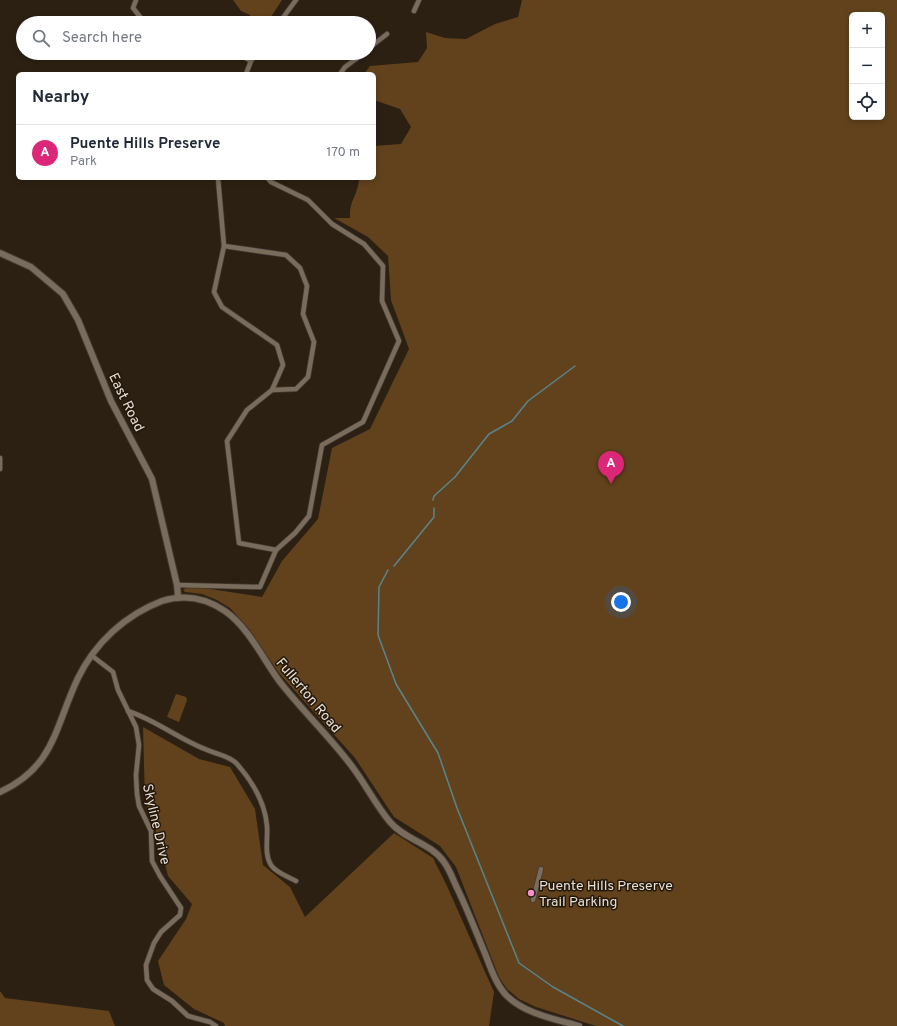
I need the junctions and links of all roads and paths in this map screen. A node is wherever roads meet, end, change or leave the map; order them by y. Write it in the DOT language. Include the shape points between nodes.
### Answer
graph roads {
  1 [pos="136,0"];
  2 [pos="296,0"];
  3 [pos="419,0"];
  4 [pos="414,11"];
  5 [pos="139,16"];
  6 [pos="284,16"];
  7 [pos="387,34"];
  8 [pos="376,43"];
  9 [pos="356,60"];
  10 [pos="251,61"];
  11 [pos="247,72"];
  12 [pos="342,72"];
  13 [pos="218,180"];
  14 [pos="270,180"];
  15 [pos="224,246"];
  16 [pos="0,253"];
  17 [pos="272,390"];
  18 [pos="0,458"];
  19 [pos="0,469"];
  20 [pos="276,550"];
  21 [pos="177,585"];
  22 [pos="178,596"];
  23 [pos="91,656"];
  24 [pos="114,665"];
  25 [pos="113,672"];
  26 [pos="128,711"];
  27 [pos="0,792"];
  28 [pos="541,869"];
  29 [pos="296,881"];
  30 [pos="533,900"];
  31 [pos="216,1026"];
  32 [pos="580,1026"];
  1 -- 5 [label="street" via="133,8"];
  2 -- 6 [label="street"];
  3 -- 4 [label="street"];
  7 -- 8 [label="street"];
  9 -- 12 [label="street"];
  10 -- 11 [label="street"];
  13 -- 15 [label="street"];
  14 -- 20 [label="street" via="308,200 332,224 364,244 383,266 382,301 399,341 363,422 322,445 309,516"];
  15 -- 17 [label="street" via="214,292 222,307 277,345 283,365"];
  15 -- 17 [label="street" via="286,255 300,268 307,286 304,314 314,342 308,377 296,389"];
  16 -- 21 [label="street, East Road" via="31,267 63,294 78,320 111,401 152,479"];
  17 -- 20 [label="street" via="247,410 227,441 239,543"];
  18 -- 19 [label="street"];
  20 -- 21 [label="street" via="260,587"];
  21 -- 22 [label="street, East Road"];
  22 -- 23 [label="street, Fullerton Road" via="154,604 128,619 112,632"];
  22 -- 32 [label="street, Fullerton Road" via="211,603 235,619 286,689 349,762 390,822 403,834 431,849 442,859 504,993 527,1009"];
  23 -- 25 [label="street"];
  23 -- 27 [label="street, Fullerton Road" via="76,682 50,747 28,775"];
  24 -- 25 [label="street"];
  25 -- 26 [label="street, Skyline Drive"];
  26 -- 29 [label="street" via="151,720 190,743 235,762 251,784 263,808 270,863 276,870"];
  26 -- 31 [label="street, Skyline Drive" via="139,737 137,794 139,806 151,832 152,861 181,909 180,915 163,929 154,943 146,965 147,980 153,989 172,1001 188,1016"];
  28 -- 30 [label="street"];
}
